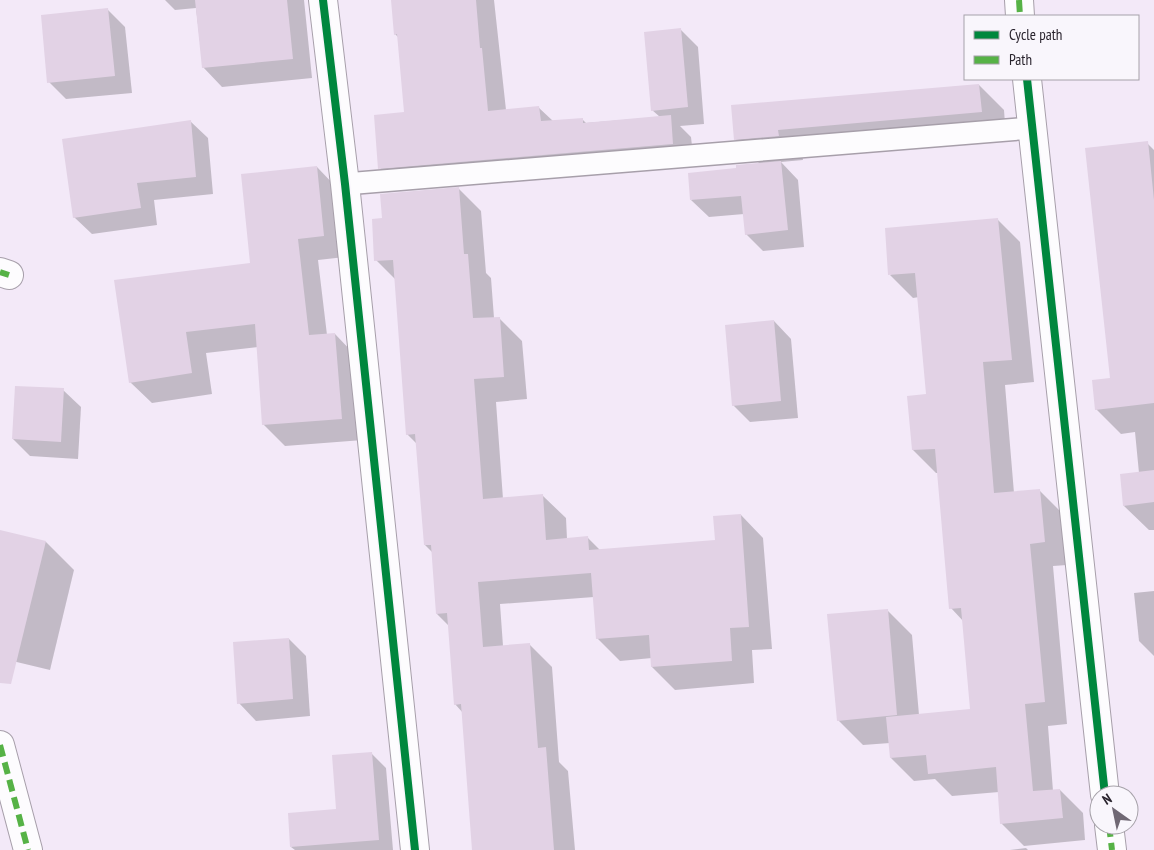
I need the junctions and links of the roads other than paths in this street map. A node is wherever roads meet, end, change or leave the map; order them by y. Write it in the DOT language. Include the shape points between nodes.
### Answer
graph roads {
  1 [pos="323,0"];
  2 [pos="1019,0"];
  3 [pos="1020,15"];
  4 [pos="1027,80"];
  5 [pos="1032,128"];
  6 [pos="345,184"];
  7 [pos="0,745"];
  8 [pos="1105,785"];
  9 [pos="1110,835"];
  10 [pos="28,850"];
  11 [pos="415,850"];
  12 [pos="1112,850"];
  1 -- 6 [label="street"];
  2 -- 3 [label="street"];
  4 -- 5 [label="street"];
  5 -- 6 [label="lane"];
  5 -- 8 [label="street"];
  6 -- 11 [label="street"];
  7 -- 10 [label="street"];
  9 -- 12 [label="street"];
}
